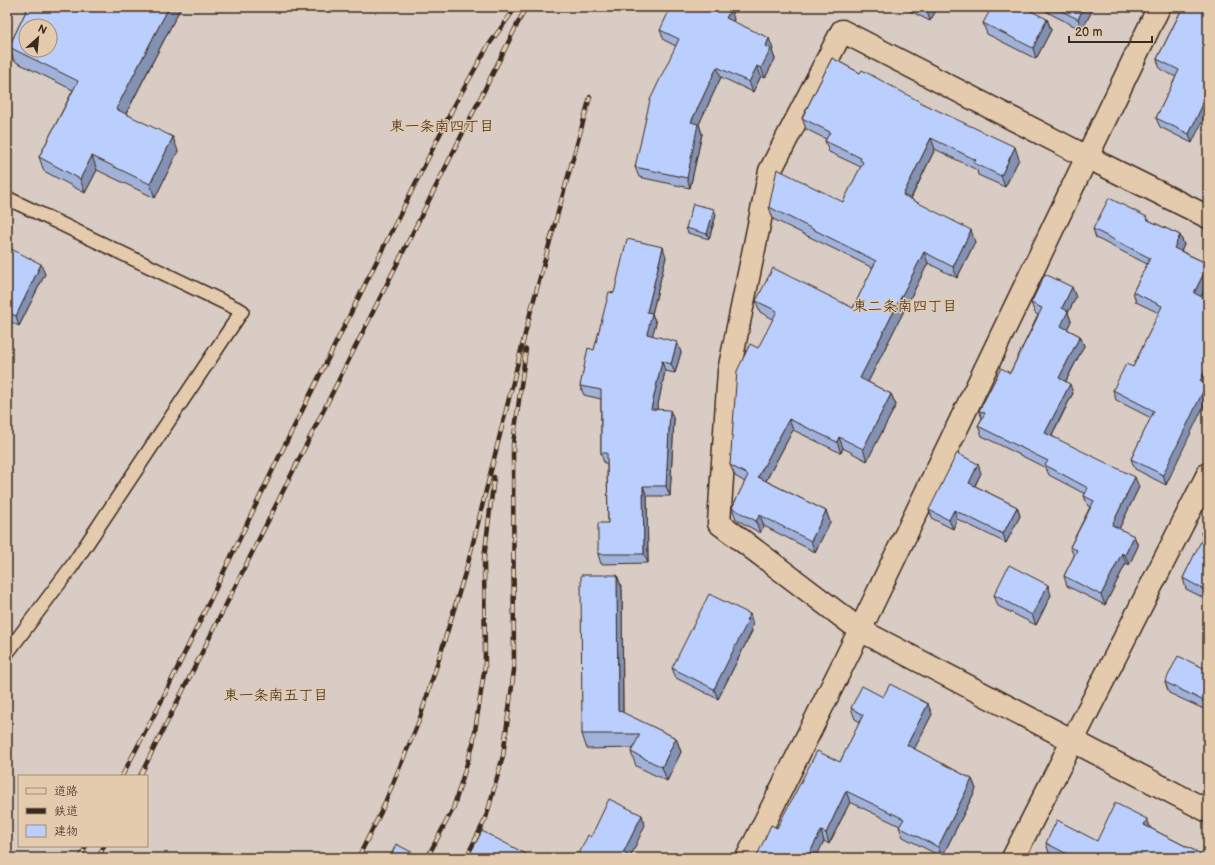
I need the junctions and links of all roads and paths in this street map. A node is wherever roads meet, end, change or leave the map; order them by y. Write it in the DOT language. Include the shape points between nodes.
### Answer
graph roads {
  1 [pos="1159,7"];
  2 [pos="1087,157"];
  3 [pos="7,198"];
  4 [pos="1208,217"];
  5 [pos="1208,474"];
  6 [pos="860,630"];
  7 [pos="7,653"];
  8 [pos="1073,740"];
  9 [pos="1208,811"];
  10 [pos="747,858"];
  11 [pos="1013,858"];
  1 -- 2 [label="street"];
  2 -- 4 [label="street"];
  2 -- 6 [label="street"];
  2 -- 6 [label="street" via="842,31 770,171 729,371 718,523"];
  3 -- 7 [label="lane" via="242,311 72,566"];
  5 -- 8 [label="street"];
  6 -- 8 [label="street"];
  6 -- 10 [label="street"];
  8 -- 9 [label="street"];
  8 -- 11 [label="street"];
}
